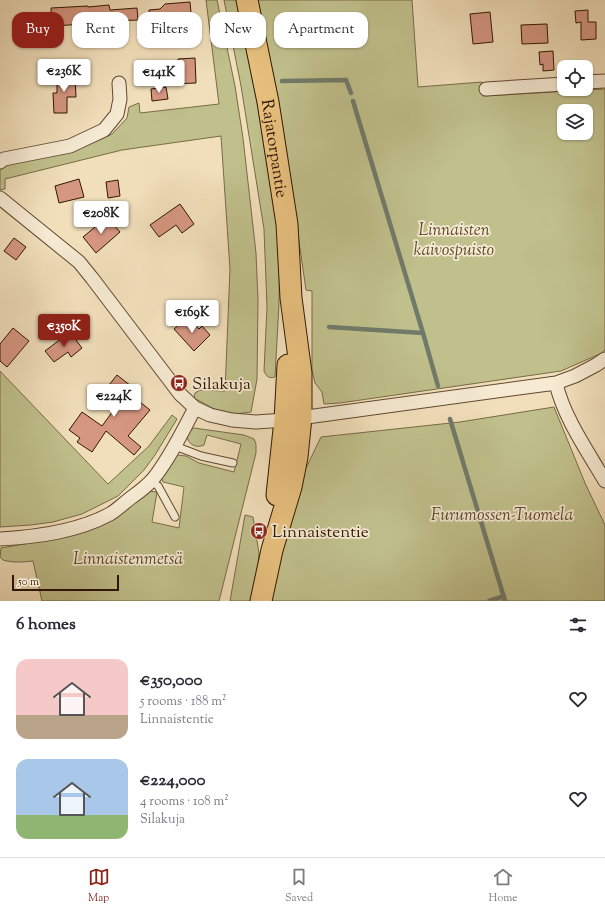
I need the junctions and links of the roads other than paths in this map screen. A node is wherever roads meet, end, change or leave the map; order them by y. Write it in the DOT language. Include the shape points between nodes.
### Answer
graph roads {
  1 [pos="247,0"];
  2 [pos="605,81"];
  3 [pos="593,82"];
  4 [pos="119,83"];
  5 [pos="557,84"];
  6 [pos="486,89"];
  7 [pos="0,162"];
  8 [pos="0,198"];
  9 [pos="605,359"];
  10 [pos="556,383"];
  11 [pos="195,408"];
  12 [pos="293,419"];
  13 [pos="175,446"];
  14 [pos="233,463"];
  15 [pos="151,481"];
  16 [pos="605,481"];
  17 [pos="175,517"];
  18 [pos="0,539"];
  19 [pos="261,601"];
  1 -- 12 [label="main road, Rajatorpantie" via="268,102 287,224"];
  2 -- 3 [label="street"];
  4 -- 7 [label="street" via="120,99 117,114 104,130 70,146"];
  5 -- 6 [label="street"];
  8 -- 11 [label="street" via="78,262 180,394"];
  9 -- 10 [label="street" via="575,376"];
  10 -- 12 [label="street"];
  10 -- 16 [label="street" via="569,418"];
  11 -- 12 [label="street" via="210,416 232,420 256,422"];
  11 -- 13 [label="street"];
  12 -- 19 [label="main road, Rajatorpantie" via="272,550"];
  13 -- 14 [label="lane" via="201,456"];
  13 -- 15 [label="street"];
  15 -- 17 [label="lane" via="158,486"];
  15 -- 18 [label="street" via="110,514 85,524 51,534"];
}
